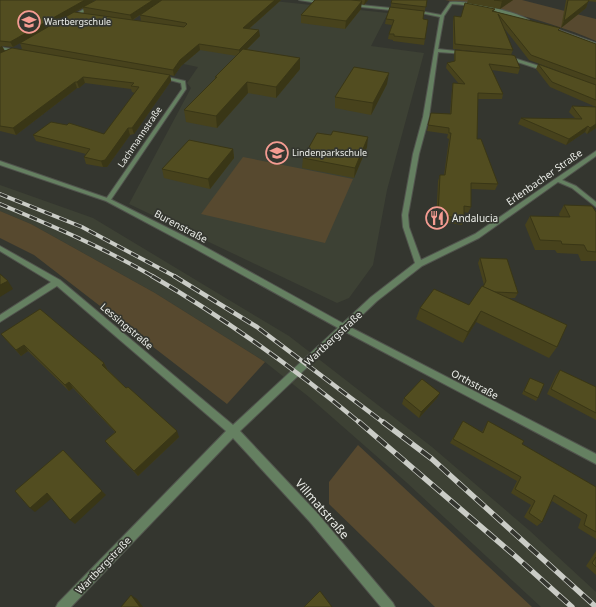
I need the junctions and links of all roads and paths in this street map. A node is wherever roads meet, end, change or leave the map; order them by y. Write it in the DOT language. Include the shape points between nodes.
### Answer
graph roads {
  1 [pos="102,0"];
  2 [pos="301,0"];
  3 [pos="332,3"];
  4 [pos="348,5"];
  5 [pos="76,15"];
  6 [pos="83,16"];
  7 [pos="442,16"];
  8 [pos="64,22"];
  9 [pos="534,22"];
  10 [pos="541,24"];
  11 [pos="596,44"];
  12 [pos="0,48"];
  13 [pos="20,49"];
  14 [pos="436,50"];
  15 [pos="13,51"];
  16 [pos="7,54"];
  17 [pos="473,54"];
  18 [pos="503,57"];
  19 [pos="554,72"];
  20 [pos="154,75"];
  21 [pos="596,153"];
  22 [pos="0,163"];
  23 [pos="558,180"];
  24 [pos="108,200"];
  25 [pos="596,205"];
  26 [pos="0,248"];
  27 [pos="419,264"];
  28 [pos="57,282"];
  29 [pos="0,319"];
  30 [pos="343,327"];
  31 [pos="234,431"];
  32 [pos="596,460"];
  33 [pos="62,607"];
  34 [pos="389,607"];
  1 -- 5 [label="street"];
  2 -- 3 [label="street"];
  4 -- 7 [label="street"];
  5 -- 6 [label="street"];
  5 -- 8 [label="street"];
  7 -- 9 [label="street" via="451,4 480,7"];
  7 -- 14 [label="street"];
  10 -- 11 [label="street"];
  12 -- 15 [label="street"];
  13 -- 15 [label="street"];
  14 -- 17 [label="street"];
  14 -- 27 [label="street" via="406,215 406,227"];
  15 -- 16 [label="street"];
  18 -- 19 [label="street"];
  20 -- 24 [label="street, Lachmannstraße" via="177,79 184,85 184,89"];
  21 -- 23 [label="street, Erlenbacher Straße"];
  22 -- 24 [label="street, Burenstraße"];
  23 -- 25 [label="street" via="579,190"];
  23 -- 27 [label="street, Erlenbacher Straße" via="477,236"];
  24 -- 30 [label="street, Burenstraße"];
  26 -- 28 [label="street, Lessingstraße"];
  27 -- 30 [label="street, Wartbergstraße"];
  28 -- 29 [label="street"];
  28 -- 31 [label="street, Lessingstraße"];
  30 -- 31 [label="street, Wartbergstraße"];
  30 -- 32 [label="street, Orthstraße"];
  31 -- 33 [label="street, Wartbergstraße"];
  31 -- 34 [label="street, Villmatstraße" via="314,518"];
}
